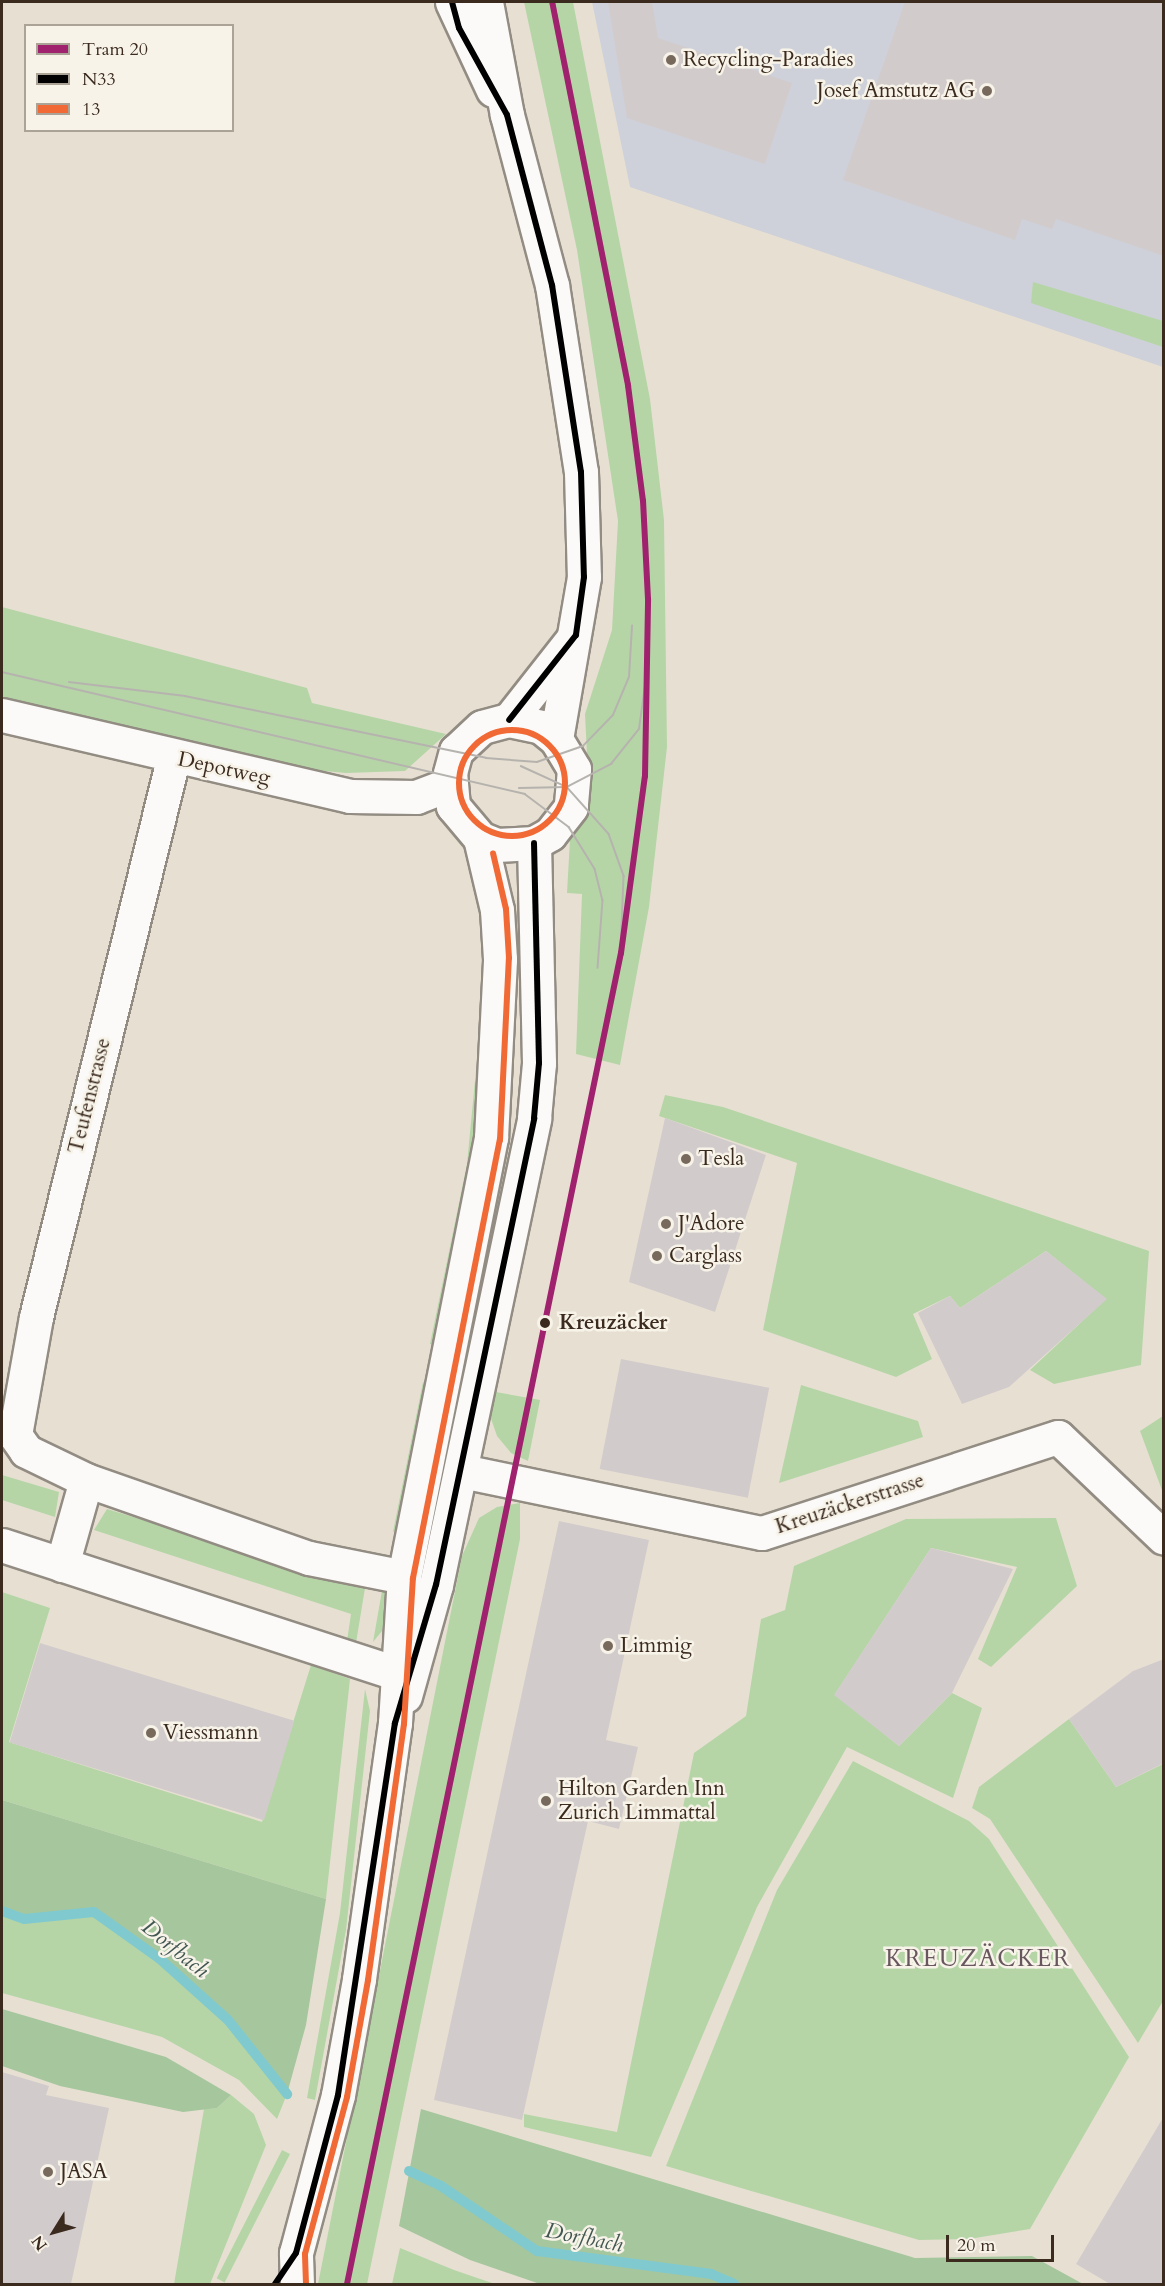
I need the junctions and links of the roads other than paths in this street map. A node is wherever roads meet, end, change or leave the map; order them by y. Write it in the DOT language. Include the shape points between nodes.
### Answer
graph roads {
  1 [pos="452,2"];
  2 [pos="486,2"];
  3 [pos="507,115"];
  4 [pos="576,634"];
  5 [pos="2,716"];
  6 [pos="509,720"];
  7 [pos="556,739"];
  8 [pos="172,759"];
  9 [pos="448,785"];
  10 [pos="480,838"];
  11 [pos="534,843"];
  12 [pos="12,1438"];
  13 [pos="462,1471"];
  14 [pos="86,1480"];
  15 [pos="1164,1538"];
  16 [pos="2,1545"];
  17 [pos="62,1564"];
  18 [pos="404,1577"];
  19 [pos="396,1673"];
  20 [pos="395,1723"];
  21 [pos="296,2269"];
  22 [pos="275,2284"];
  1 -- 3 [label="street" via="459,28"];
  2 -- 3 [label="street"];
  3 -- 4 [label="street" via="552,285 578,452 584,577"];
  4 -- 6 [label="street"];
  4 -- 7 [label="street"];
  5 -- 8 [label="street, Depotweg"];
  6 -- 7 [label="street" via="541,727"];
  6 -- 9 [label="street" via="482,727 456,751"];
  7 -- 11 [label="street" via="574,769 575,793 563,820"];
  8 -- 9 [label="street, Depotweg" via="381,800 416,797"];
  8 -- 12 [label="street, Teufenstrasse" via="36,1317"];
  9 -- 10 [label="street" via="464,824"];
  10 -- 11 [label="street" via="497,845"];
  10 -- 18 [label="street" via="497,910 500,959 491,1138"];
  11 -- 13 [label="street" via="540,1063 534,1118"];
  12 -- 14 [label="street" via="40,1459"];
  13 -- 15 [label="street, Kreuzäckerstrasse" via="762,1533 1058,1437"];
  13 -- 20 [label="street" via="422,1648"];
  14 -- 17 [label="street"];
  14 -- 18 [label="street" via="309,1558"];
  16 -- 17 [label="street"];
  17 -- 19 [label="street"];
  18 -- 19 [label="street"];
  19 -- 20 [label="street"];
  20 -- 21 [label="street" via="338,2095"];
  21 -- 22 [label="street"];
}
